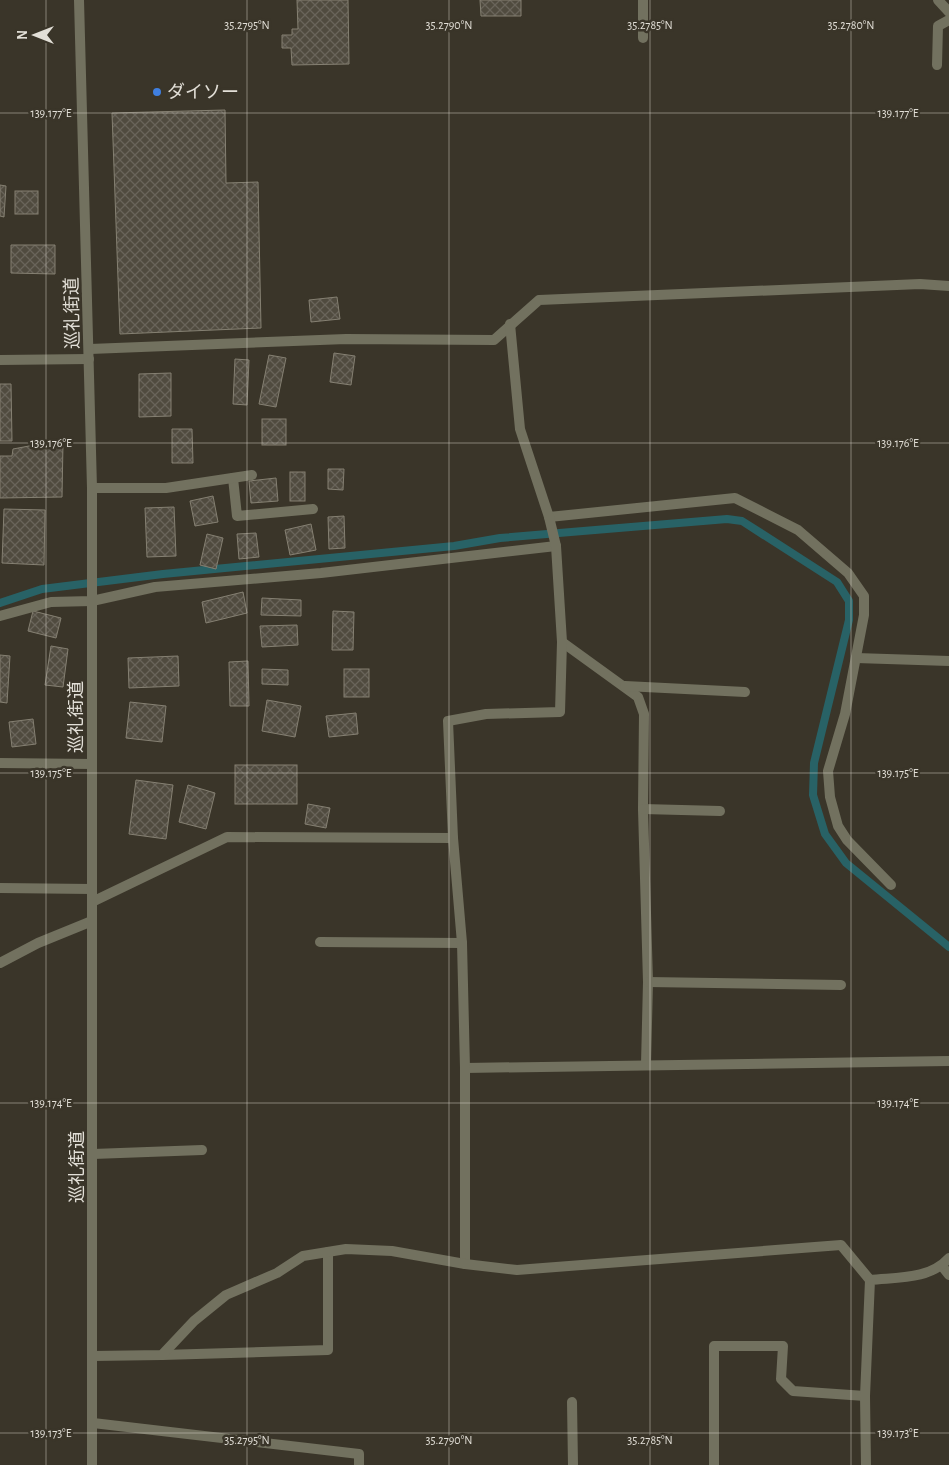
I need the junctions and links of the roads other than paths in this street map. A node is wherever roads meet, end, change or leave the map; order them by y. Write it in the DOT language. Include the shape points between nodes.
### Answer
graph roads {
  1 [pos="80,0"];
  2 [pos="643,0"];
  3 [pos="938,0"];
  4 [pos="949,12"];
  5 [pos="949,20"];
  6 [pos="643,38"];
  7 [pos="937,65"];
  8 [pos="949,286"];
  9 [pos="510,324"];
  10 [pos="89,354"];
  11 [pos="0,360"];
  12 [pos="252,475"];
  13 [pos="233,478"];
  14 [pos="92,488"];
  15 [pos="313,509"];
  16 [pos="549,517"];
  17 [pos="556,546"];
  18 [pos="92,601"];
  19 [pos="0,616"];
  20 [pos="562,642"];
  21 [pos="856,658"];
  22 [pos="949,661"];
  23 [pos="625,686"];
  24 [pos="745,692"];
  25 [pos="0,763"];
  26 [pos="92,764"];
  27 [pos="643,809"];
  28 [pos="720,811"];
  29 [pos="453,838"];
  30 [pos="891,885"];
  31 [pos="0,888"];
  32 [pos="92,889"];
  33 [pos="92,902"];
  34 [pos="92,921"];
  35 [pos="320,942"];
  36 [pos="462,943"];
  37 [pos="0,963"];
  38 [pos="648,982"];
  39 [pos="841,985"];
  40 [pos="949,1061"];
  41 [pos="646,1064"];
  42 [pos="465,1068"];
  43 [pos="202,1150"];
  44 [pos="93,1154"];
  45 [pos="328,1252"];
  46 [pos="946,1262"];
  47 [pos="465,1264"];
  48 [pos="949,1275"];
  49 [pos="870,1280"];
  50 [pos="162,1355"];
  51 [pos="93,1356"];
  52 [pos="865,1396"];
  53 [pos="572,1402"];
  54 [pos="93,1423"];
  55 [pos="92,1465"];
  56 [pos="359,1465"];
  57 [pos="573,1465"];
  58 [pos="714,1465"];
  59 [pos="866,1465"];
  1 -- 10 [label="street, 巡礼街道"];
  2 -- 6 [label="street"];
  3 -- 4 [label="street"];
  5 -- 7 [label="street" via="938,26"];
  8 -- 9 [label="street" via="920,284 539,300"];
  9 -- 10 [label="street" via="494,340 346,339"];
  9 -- 16 [label="street" via="520,429"];
  10 -- 11 [label="street"];
  10 -- 14 [label="street, 巡礼街道"];
  12 -- 13 [label="street"];
  13 -- 14 [label="street" via="166,488"];
  13 -- 15 [label="street" via="237,516"];
  14 -- 18 [label="street, 巡礼街道"];
  16 -- 17 [label="street"];
  16 -- 21 [label="street" via="735,498 798,530 848,573 864,596"];
  17 -- 18 [label="street" via="321,573 155,586"];
  17 -- 20 [label="street"];
  18 -- 19 [label="street" via="52,602"];
  18 -- 26 [label="street, 巡礼街道"];
  20 -- 23 [label="street"];
  20 -- 29 [label="street" via="560,712 486,714 448,720"];
  21 -- 22 [label="street"];
  21 -- 30 [label="street" via="845,714 828,771 830,797 838,826 847,840"];
  23 -- 24 [label="street"];
  23 -- 27 [label="street" via="638,698 644,714"];
  25 -- 26 [label="street"];
  26 -- 32 [label="street, 巡礼街道"];
  27 -- 28 [label="street"];
  27 -- 38 [label="street"];
  29 -- 33 [label="street" via="227,837"];
  29 -- 36 [label="street"];
  31 -- 32 [label="street"];
  32 -- 33 [label="street, 巡礼街道"];
  33 -- 34 [label="street, 巡礼街道"];
  34 -- 37 [label="street"];
  34 -- 44 [label="street, 巡礼街道"];
  35 -- 36 [label="street"];
  36 -- 42 [label="street"];
  38 -- 39 [label="street"];
  38 -- 41 [label="street"];
  40 -- 41 [label="street"];
  41 -- 42 [label="street"];
  42 -- 47 [label="street"];
  43 -- 44 [label="street"];
  44 -- 51 [label="street, 巡礼街道"];
  45 -- 47 [label="street" via="346,1249 392,1251"];
  45 -- 50 [label="street" via="303,1256 277,1274 226,1295 194,1321"];
  45 -- 50 [label="street" via="328,1350"];
  46 -- 48 [label="street"];
  46 -- 49 [label="street" via="925,1274"];
  47 -- 49 [label="street" via="517,1270 841,1245"];
  49 -- 52 [label="street"];
  50 -- 51 [label="street"];
  51 -- 54 [label="street, 巡礼街道"];
  52 -- 58 [label="street" via="793,1391 781,1379 783,1346 714,1346"];
  52 -- 59 [label="street"];
  53 -- 57 [label="street"];
  54 -- 55 [label="street, 巡礼街道"];
  54 -- 56 [label="street" via="359,1454"];
}
